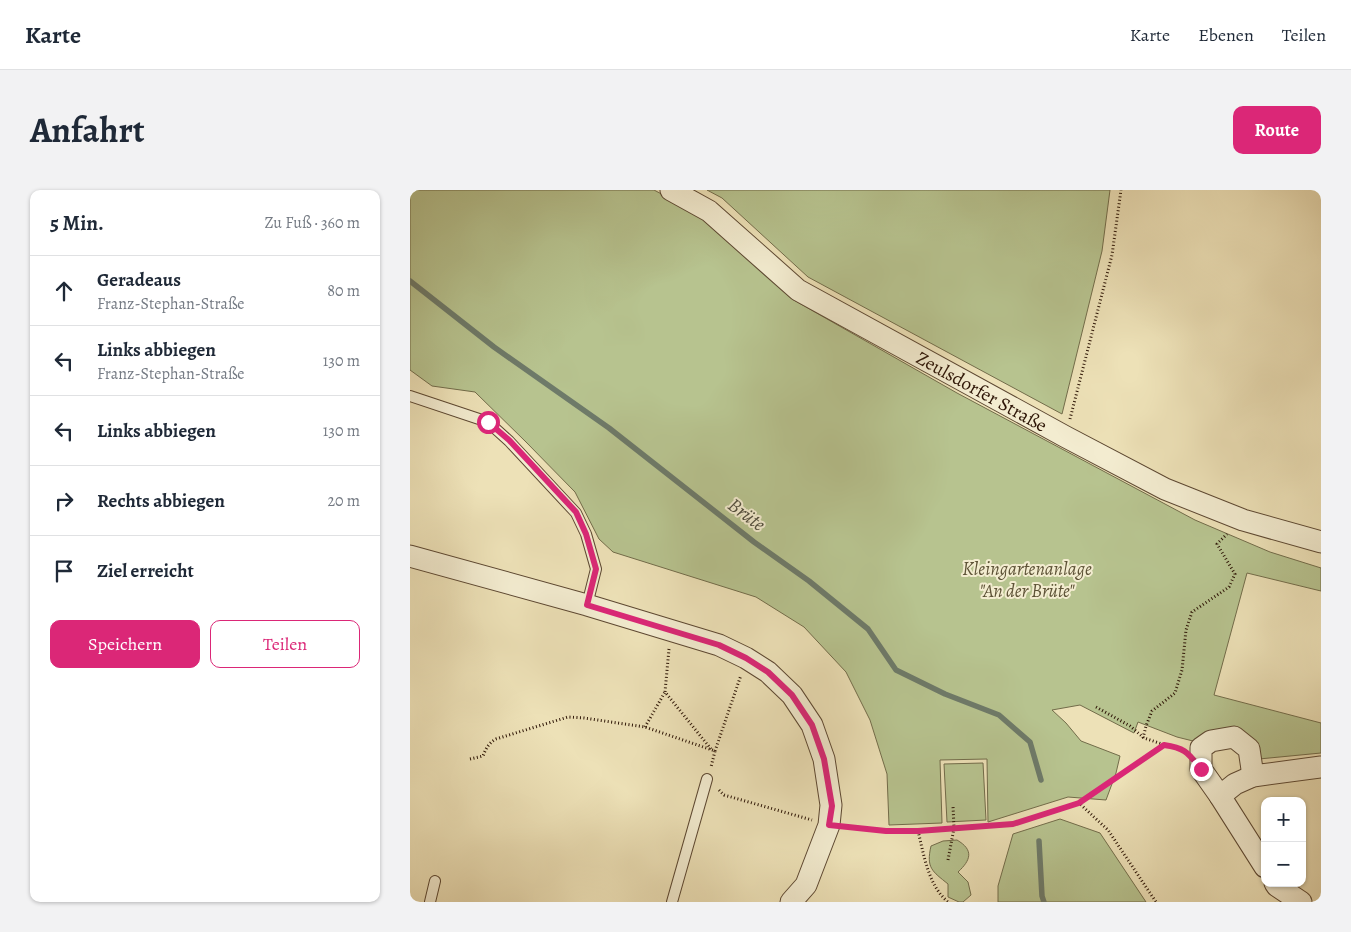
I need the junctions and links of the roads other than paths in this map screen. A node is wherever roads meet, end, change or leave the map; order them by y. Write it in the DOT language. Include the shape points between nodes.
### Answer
graph roads {
  1 [pos="672,190"];
  2 [pos="410,396"];
  3 [pos="1321,542"];
  4 [pos="410,556"];
  5 [pos="587,605"];
  6 [pos="1321,767"];
  7 [pos="1253,776"];
  8 [pos="707,779"];
  9 [pos="1220,796"];
  10 [pos="1261,861"];
  11 [pos="435,881"];
  12 [pos="1278,887"];
  13 [pos="430,902"];
  14 [pos="672,902"];
  15 [pos="791,902"];
  16 [pos="1301,902"];
  1 -- 3 [label="street, Zeulsdorfer Straße" via="709,211 798,290 1066,437 1165,489 1243,520"];
  2 -- 5 [label="lane" via="488,422 576,512 596,569"];
  4 -- 5 [label="street"];
  5 -- 15 [label="street" via="719,645 768,672 792,695 812,725 824,759 832,806 829,825 806,885"];
  6 -- 7 [label="street"];
  7 -- 9 [label="street"];
  7 -- 9 [label="street" via="1249,749 1234,737 1210,741 1201,748 1201,769"];
  8 -- 14 [label="lane"];
  9 -- 10 [label="street"];
  11 -- 13 [label="lane"];
  12 -- 16 [label="street"];
}
